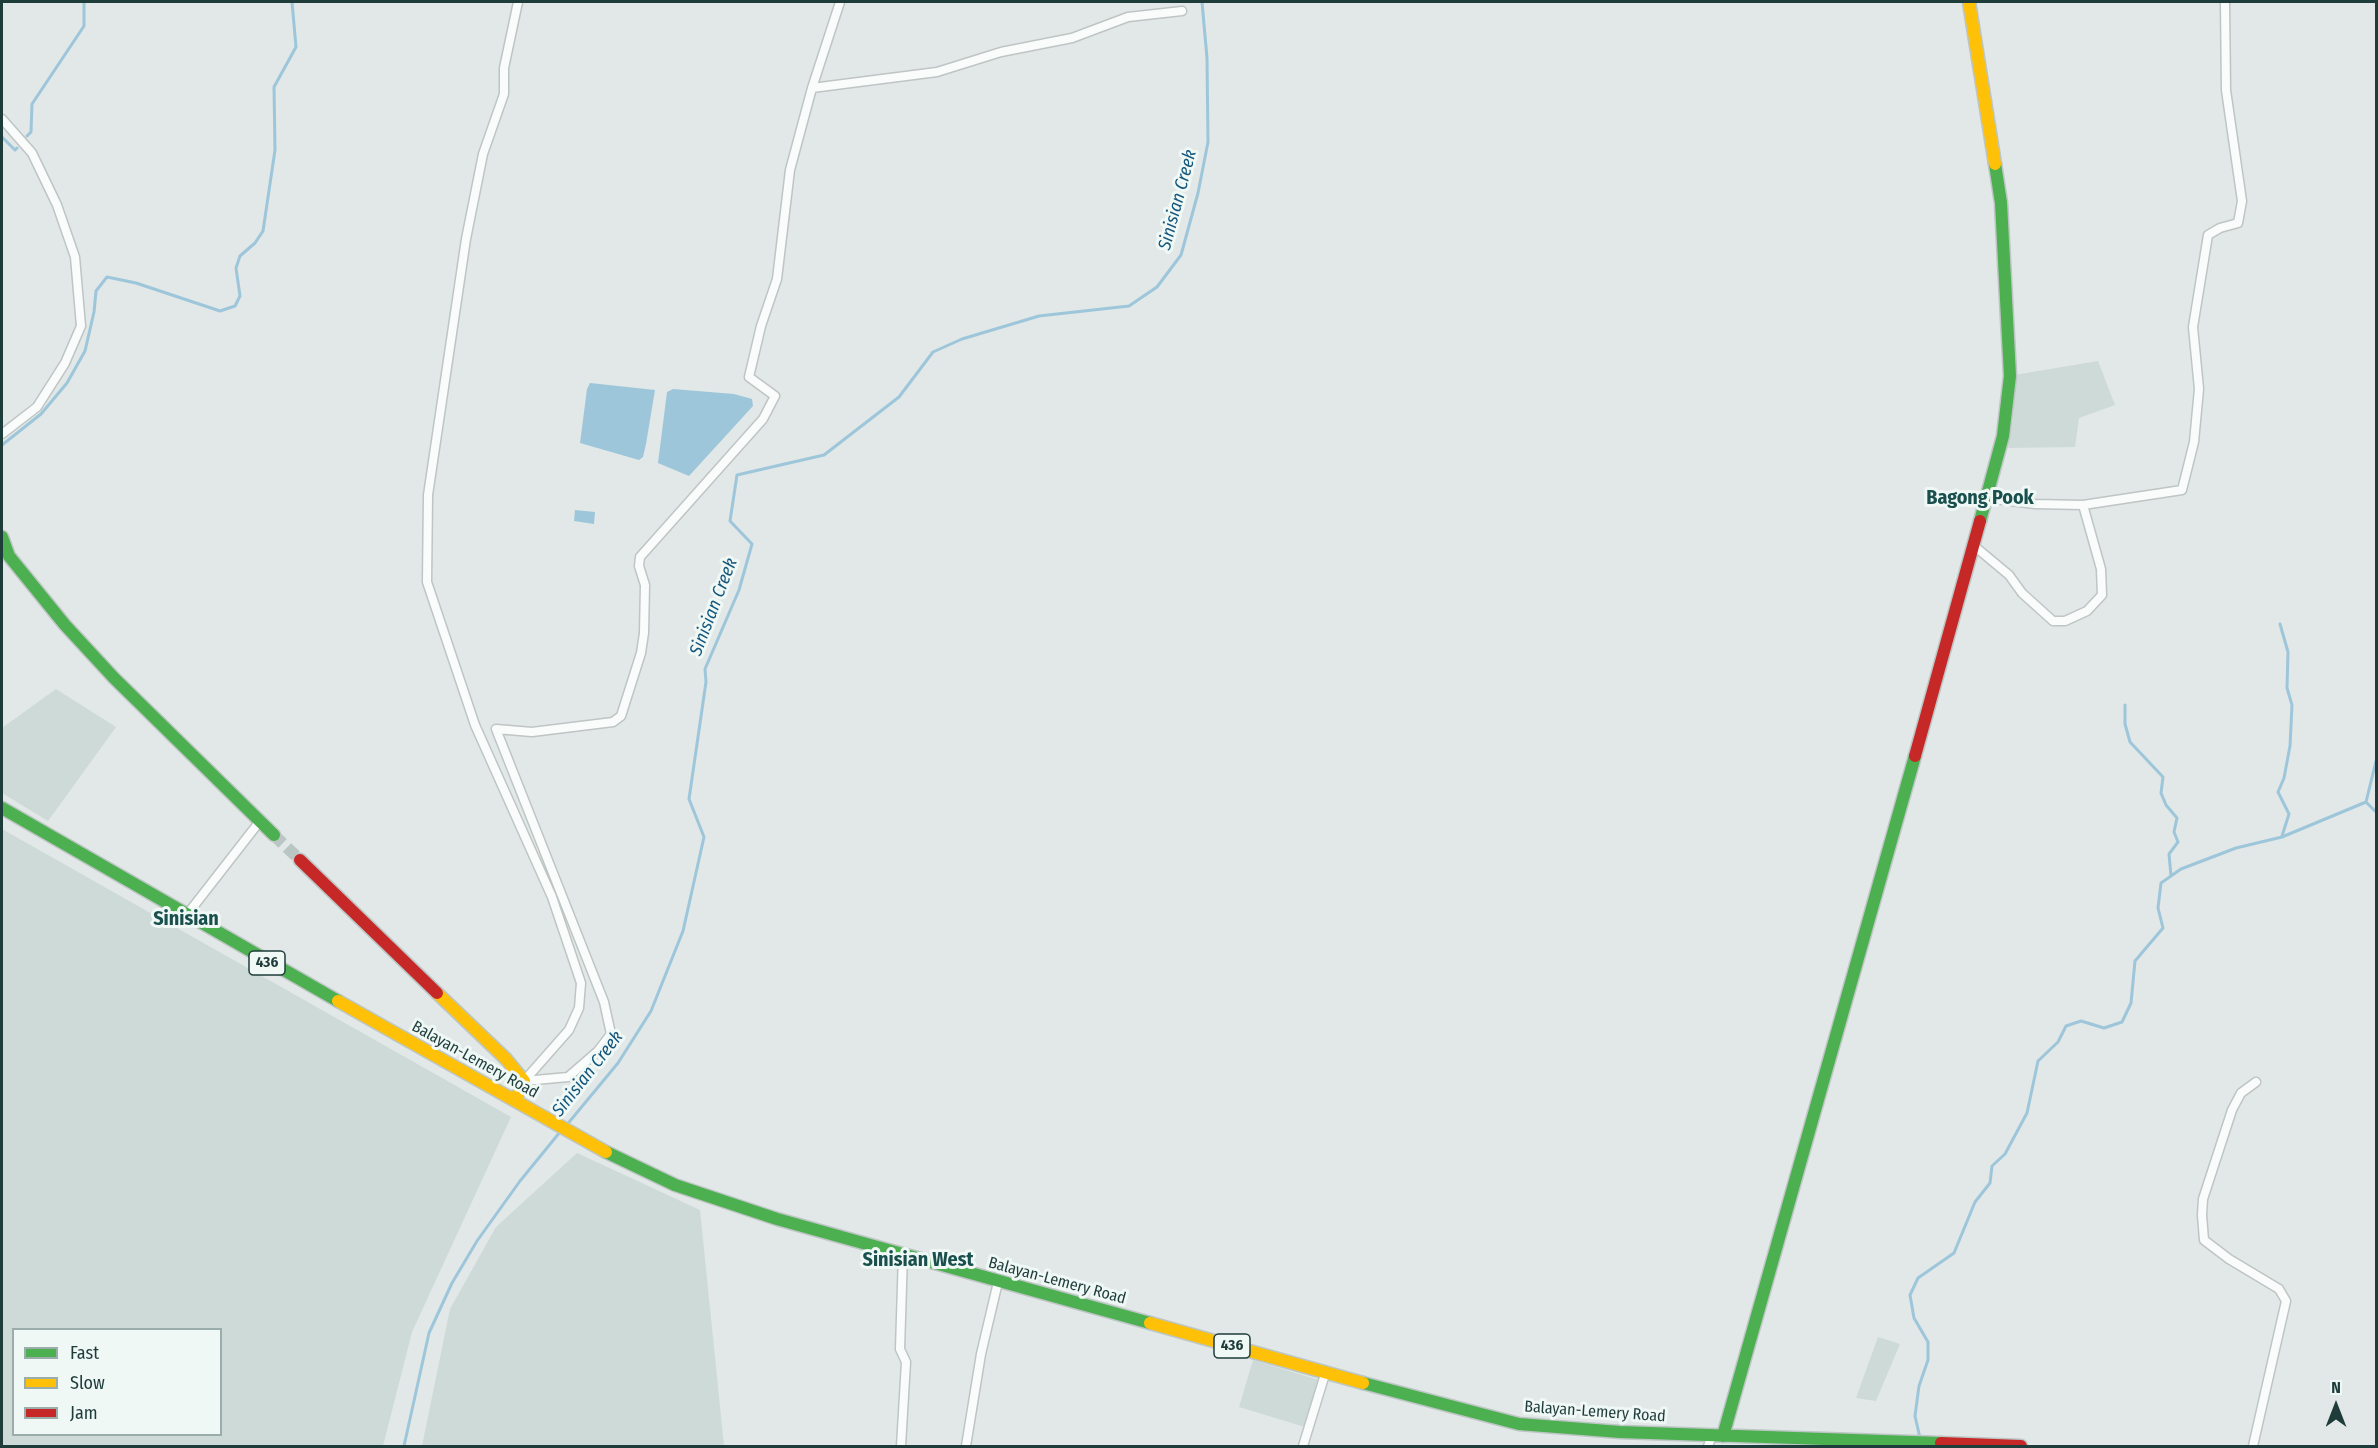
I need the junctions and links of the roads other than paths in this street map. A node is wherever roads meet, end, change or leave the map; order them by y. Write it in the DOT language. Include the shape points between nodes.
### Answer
graph roads {
  1 [pos="518,2"];
  2 [pos="840,2"];
  3 [pos="1969,2"];
  4 [pos="2225,2"];
  5 [pos="1182,11"];
  6 [pos="812,88"];
  7 [pos="2,119"];
  8 [pos="2,434"];
  9 [pos="1986,498"];
  10 [pos="2083,505"];
  11 [pos="2,537"];
  12 [pos="1973,546"];
  13 [pos="2,808"];
  14 [pos="260,821"];
  15 [pos="274,834"];
  16 [pos="300,860"];
  17 [pos="186,916"];
  18 [pos="524,1081"];
  19 [pos="2256,1082"];
  20 [pos="515,1100"];
  21 [pos="903,1254"];
  22 [pos="998,1282"];
  23 [pos="1326,1371"];
  24 [pos="1714,1439"];
  25 [pos="901,1446"];
  26 [pos="966,1446"];
  27 [pos="1303,1446"];
  28 [pos="2021,1446"];
  29 [pos="2253,1446"];
  1 -- 18 [label="street" via="504,68 504,94 483,154 466,239 428,495 427,582 475,725 552,897 581,983 579,1008 568,1030"];
  2 -- 6 [label="street"];
  3 -- 9 [label="street" via="2001,203 2010,343 2003,436"];
  4 -- 10 [label="street" via="2226,90 2242,201 2238,223 2208,235 2193,327 2199,389 2194,442 2182,490"];
  5 -- 6 [label="street" via="1128,17 1072,39 1001,52 937,72"];
  6 -- 18 [label="street" via="790,171 777,279 749,377 775,396 763,419 640,557 645,585 644,633 621,716 613,722 532,732 496,729 604,1002 611,1034 568,1077"];
  7 -- 8 [label="street" via="32,153 57,205 75,257 81,326 65,363 37,408"];
  9 -- 10 [label="street"];
  9 -- 12 [label="street"];
  10 -- 12 [label="street" via="2101,569 2102,594 2087,612 2065,621 2053,621 2022,593 2010,575"];
  11 -- 14 [label="street" via="9,556 72,632"];
  12 -- 24 [label="street" via="1841,1025"];
  13 -- 17 [label="street, Balayan-Lemery Road / 436"];
  14 -- 15 [label="street"];
  14 -- 17 [label="street"];
  16 -- 18 [label="street"];
  17 -- 20 [label="street, Balayan-Lemery Road / 436"];
  18 -- 20 [label="street"];
  19 -- 29 [label="street" via="2241,1093 2232,1110 2203,1199 2202,1215 2204,1240 2279,1289 2286,1301"];
  20 -- 21 [label="street, Balayan-Lemery Road / 436" via="584,1142 692,1191"];
  21 -- 22 [label="street, Balayan-Lemery Road / 436"];
  21 -- 25 [label="street" via="900,1349 906,1362"];
  22 -- 23 [label="street, Balayan-Lemery Road / 436"];
  22 -- 26 [label="street"];
  23 -- 24 [label="street, Balayan-Lemery Road / 436" via="1519,1424"];
  23 -- 27 [label="street"];
  24 -- 28 [label="street, Balayan-Lemery Road / 436"];
}
